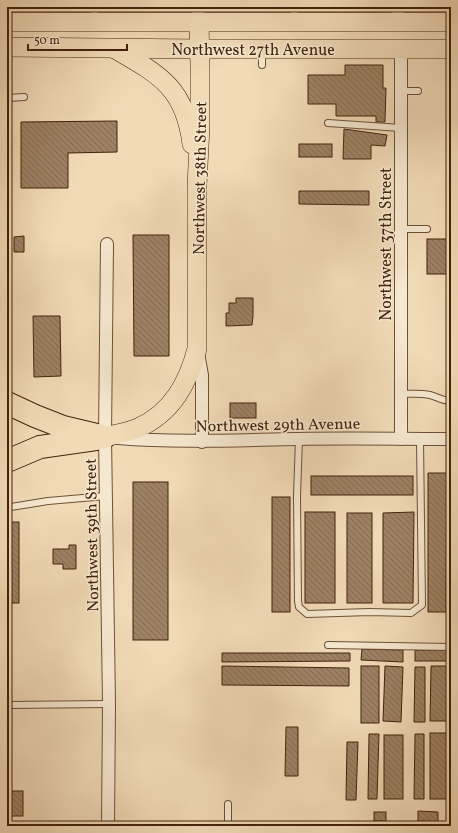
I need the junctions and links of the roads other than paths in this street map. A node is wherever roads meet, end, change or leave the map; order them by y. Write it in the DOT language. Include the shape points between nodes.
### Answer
graph roads {
  1 [pos="95,14"];
  2 [pos="199,14"];
  3 [pos="397,14"];
  4 [pos="294,15"];
  5 [pos="7,22"];
  6 [pos="451,22"];
  7 [pos="7,47"];
  8 [pos="113,49"];
  9 [pos="200,49"];
  10 [pos="349,49"];
  11 [pos="401,49"];
  12 [pos="451,49"];
  13 [pos="401,91"];
  14 [pos="418,91"];
  15 [pos="24,97"];
  16 [pos="7,98"];
  17 [pos="328,123"];
  18 [pos="401,128"];
  19 [pos="197,185"];
  20 [pos="401,229"];
  21 [pos="427,229"];
  22 [pos="107,244"];
  23 [pos="197,349"];
  24 [pos="401,394"];
  25 [pos="451,401"];
  26 [pos="7,403"];
  27 [pos="105,438"];
  28 [pos="299,439"];
  29 [pos="401,439"];
  30 [pos="420,439"];
  31 [pos="451,439"];
  32 [pos="202,442"];
  33 [pos="7,461"];
  34 [pos="106,496"];
  35 [pos="7,509"];
  36 [pos="328,645"];
  37 [pos="451,647"];
  38 [pos="109,704"];
  39 [pos="7,705"];
  40 [pos="228,804"];
  41 [pos="108,826"];
  42 [pos="228,826"];
  1 -- 2 [label="main road, Northwest 27th Avenue"];
  1 -- 5 [label="main road, Northwest 27th Avenue"];
  2 -- 4 [label="main road, Northwest 27th Avenue"];
  2 -- 9 [label="main road, Northwest 38th Street"];
  3 -- 4 [label="main road, Northwest 27th Avenue"];
  3 -- 6 [label="main road, Northwest 27th Avenue"];
  3 -- 10 [label="main road" via="388,33 372,37"];
  7 -- 8 [label="main road, Northwest 27th Avenue"];
  8 -- 9 [label="main road, Northwest 27th Avenue"];
  8 -- 19 [label="main road" via="160,78 178,99 190,131"];
  9 -- 10 [label="main road, Northwest 27th Avenue" via="262,57"];
  9 -- 19 [label="main road, Northwest 38th Street"];
  10 -- 11 [label="main road, Northwest 27th Avenue"];
  11 -- 12 [label="main road, Northwest 27th Avenue"];
  11 -- 13 [label="street, Northwest 37th Street"];
  13 -- 14 [label="lane"];
  13 -- 18 [label="street, Northwest 37th Street"];
  15 -- 16 [label="lane"];
  17 -- 18 [label="lane"];
  18 -- 20 [label="street, Northwest 37th Street"];
  19 -- 23 [label="main road, Northwest 38th Street"];
  20 -- 21 [label="lane"];
  20 -- 24 [label="street, Northwest 37th Street"];
  22 -- 27 [label="street, Northwest 39th Street"];
  23 -- 27 [label="main road, Northwest 38th Street" via="189,376 167,409 141,426"];
  23 -- 32 [label="street, Northwest 38th Street" via="202,375"];
  24 -- 25 [label="lane" via="421,394"];
  24 -- 29 [label="street, Northwest 37th Street"];
  26 -- 27 [label="highway" via="63,427"];
  27 -- 32 [label="street, Northwest 29th Avenue"];
  27 -- 33 [label="highway" via="40,447"];
  27 -- 34 [label="street, Northwest 39th Street"];
  28 -- 29 [label="street, Northwest 29th Avenue"];
  28 -- 30 [label="lane" via="298,601 299,607 306,614 411,613 422,606"];
  28 -- 32 [label="street, Northwest 29th Avenue"];
  29 -- 30 [label="street, Northwest 29th Avenue"];
  30 -- 31 [label="street, Northwest 29th Avenue"];
  34 -- 35 [label="lane" via="48,501"];
  34 -- 38 [label="street, Northwest 39th Street"];
  36 -- 37 [label="lane"];
  38 -- 39 [label="lane"];
  38 -- 41 [label="street, Northwest 39th Street"];
  40 -- 42 [label="lane"];
}
